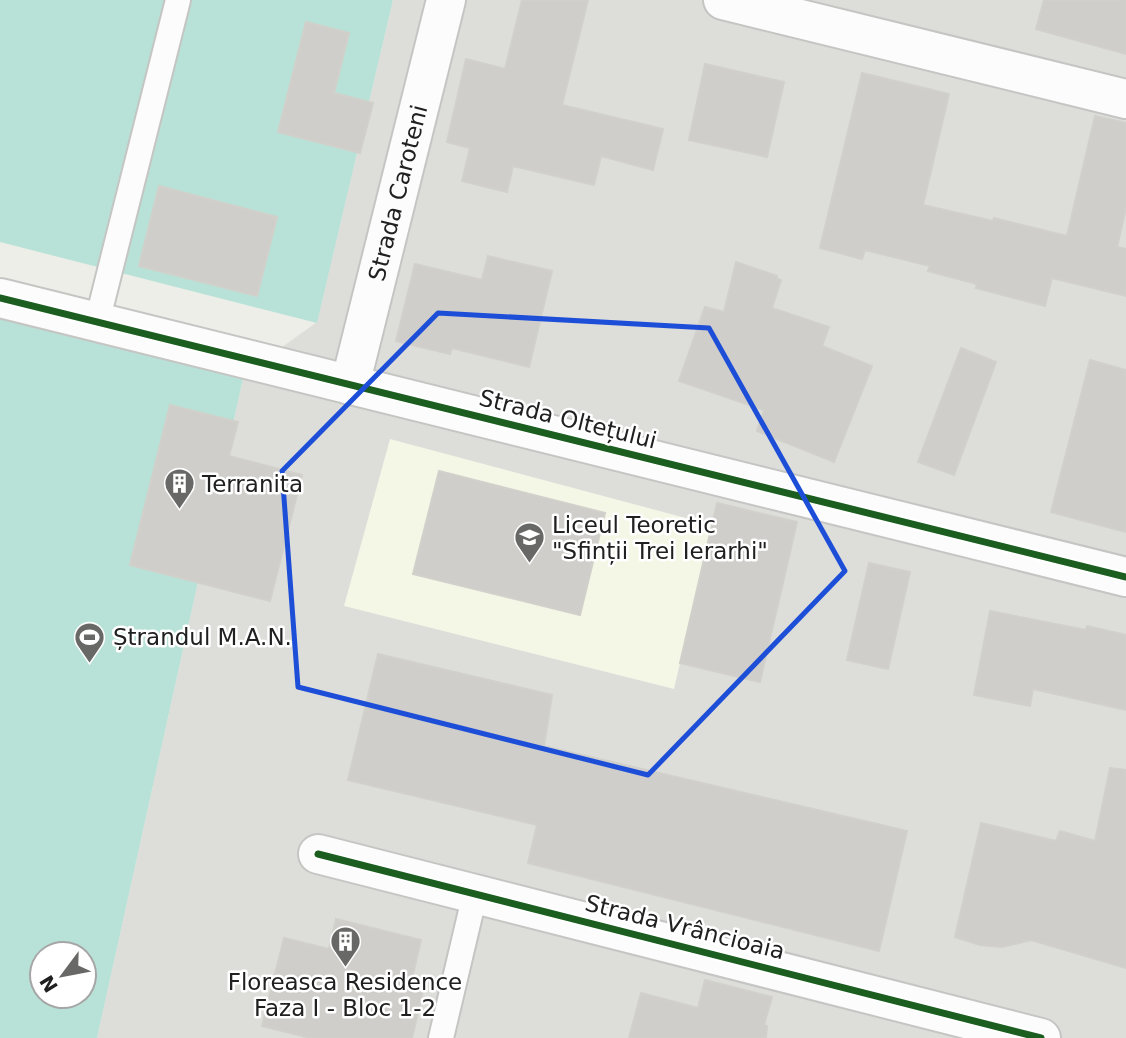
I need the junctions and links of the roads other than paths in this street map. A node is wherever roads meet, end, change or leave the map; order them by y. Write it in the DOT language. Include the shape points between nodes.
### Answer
graph roads {
  1 [pos="178,0"];
  2 [pos="446,0"];
  3 [pos="723,0"];
  4 [pos="1126,99"];
  5 [pos="0,298"];
  6 [pos="97,322"];
  7 [pos="350,385"];
  8 [pos="1126,577"];
  9 [pos="318,854"];
  10 [pos="475,894"];
  11 [pos="441,1038"];
  12 [pos="1041,1038"];
  1 -- 6 [label="lane"];
  2 -- 7 [label="street, Strada Caroteni"];
  3 -- 4 [label="street"];
  5 -- 6 [label="street, Strada Oltețului"];
  6 -- 7 [label="street, Strada Oltețului"];
  7 -- 8 [label="street, Strada Oltețului"];
  9 -- 10 [label="street, Strada Vrâncioaia"];
  10 -- 11 [label="lane"];
  10 -- 12 [label="street, Strada Vrâncioaia"];
}
